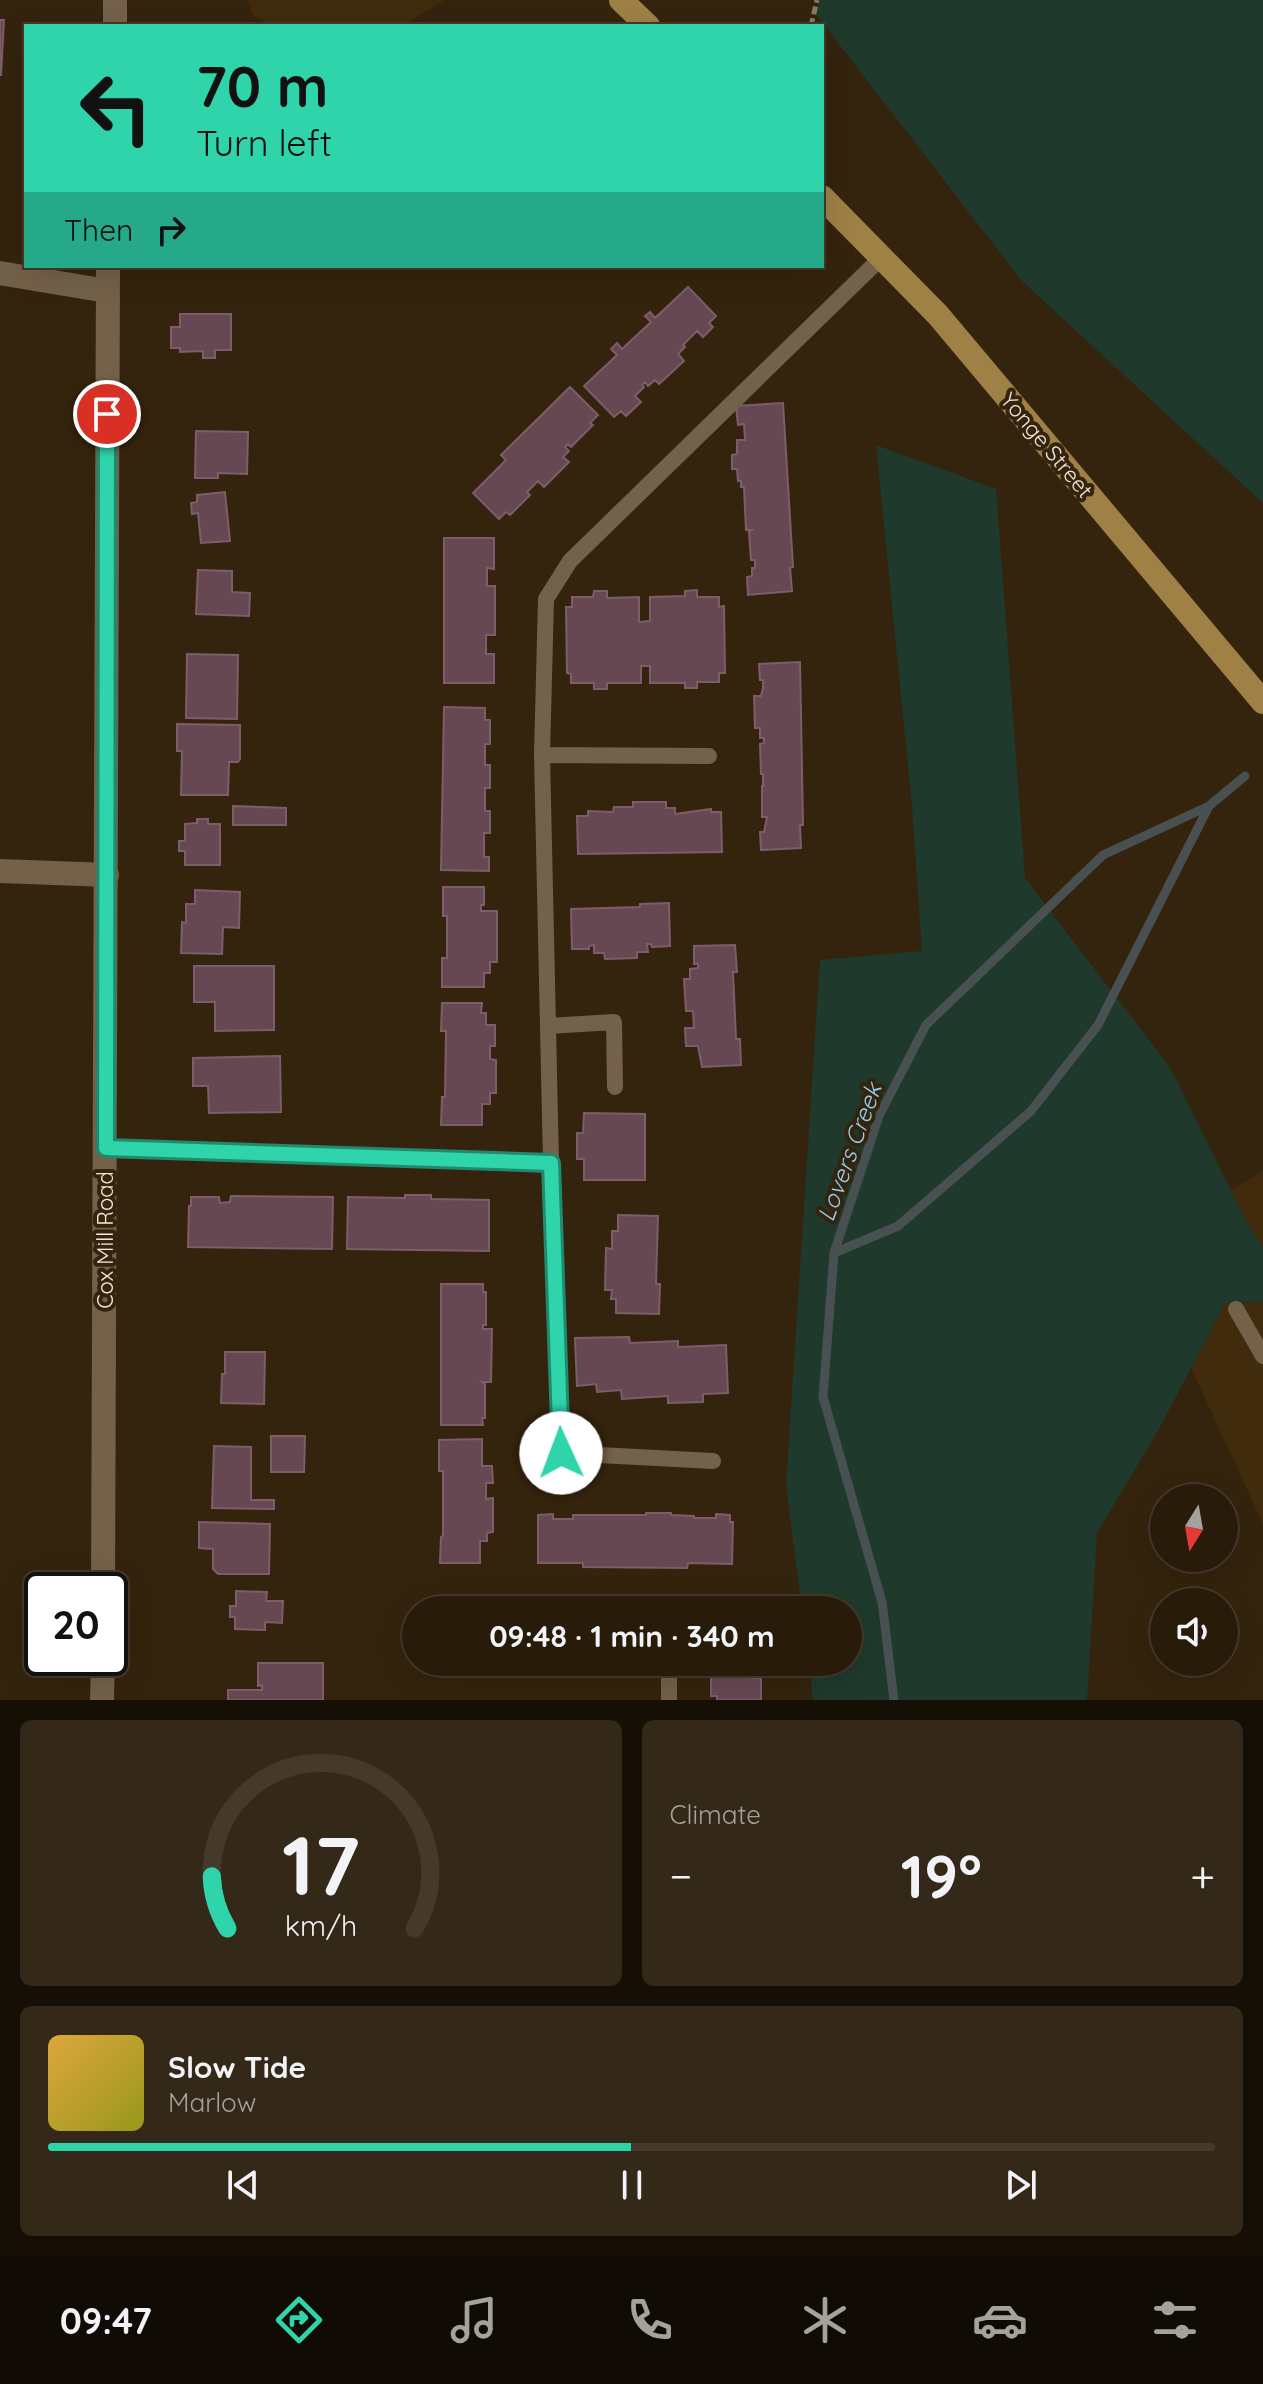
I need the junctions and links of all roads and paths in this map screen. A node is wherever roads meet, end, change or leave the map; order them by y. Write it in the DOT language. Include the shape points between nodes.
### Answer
graph roads {
  1 [pos="115,0"];
  2 [pos="621,0"];
  3 [pos="817,0"];
  4 [pos="115,24"];
  5 [pos="646,24"];
  6 [pos="811,24"];
  7 [pos="824,199"];
  8 [pos="883,256"];
  9 [pos="108,268"];
  10 [pos="0,273"];
  11 [pos="107,291"];
  12 [pos="1263,702"];
  13 [pos="542,755"];
  14 [pos="709,756"];
  15 [pos="0,871"];
  16 [pos="107,875"];
  17 [pos="548,1026"];
  18 [pos="615,1087"];
  19 [pos="106,1148"];
  20 [pos="551,1163"];
  21 [pos="1236,1309"];
  22 [pos="1263,1356"];
  23 [pos="713,1461"];
  24 [pos="103,1572"];
  25 [pos="103,1676"];
  26 [pos="669,1676"];
  27 [pos="102,1700"];
  28 [pos="669,1700"];
  1 -- 4 [label="street"];
  2 -- 5 [label="main road"];
  3 -- 6 [label="path"];
  7 -- 8 [label="main road, Yonge Street"];
  8 -- 12 [label="main road, Yonge Street"];
  8 -- 13 [label="lane" via="570,561 546,599"];
  9 -- 11 [label="street, Cox Mill Road"];
  10 -- 11 [label="street"];
  11 -- 16 [label="street, Cox Mill Road"];
  13 -- 14 [label="lane"];
  13 -- 17 [label="lane"];
  15 -- 16 [label="street"];
  16 -- 19 [label="street, Cox Mill Road"];
  17 -- 18 [label="lane" via="614,1022"];
  17 -- 20 [label="lane"];
  19 -- 20 [label="lane"];
  19 -- 24 [label="street, Cox Mill Road"];
  20 -- 23 [label="lane" via="561,1453"];
  21 -- 22 [label="lane"];
  25 -- 27 [label="street"];
  26 -- 28 [label="lane"];
}
